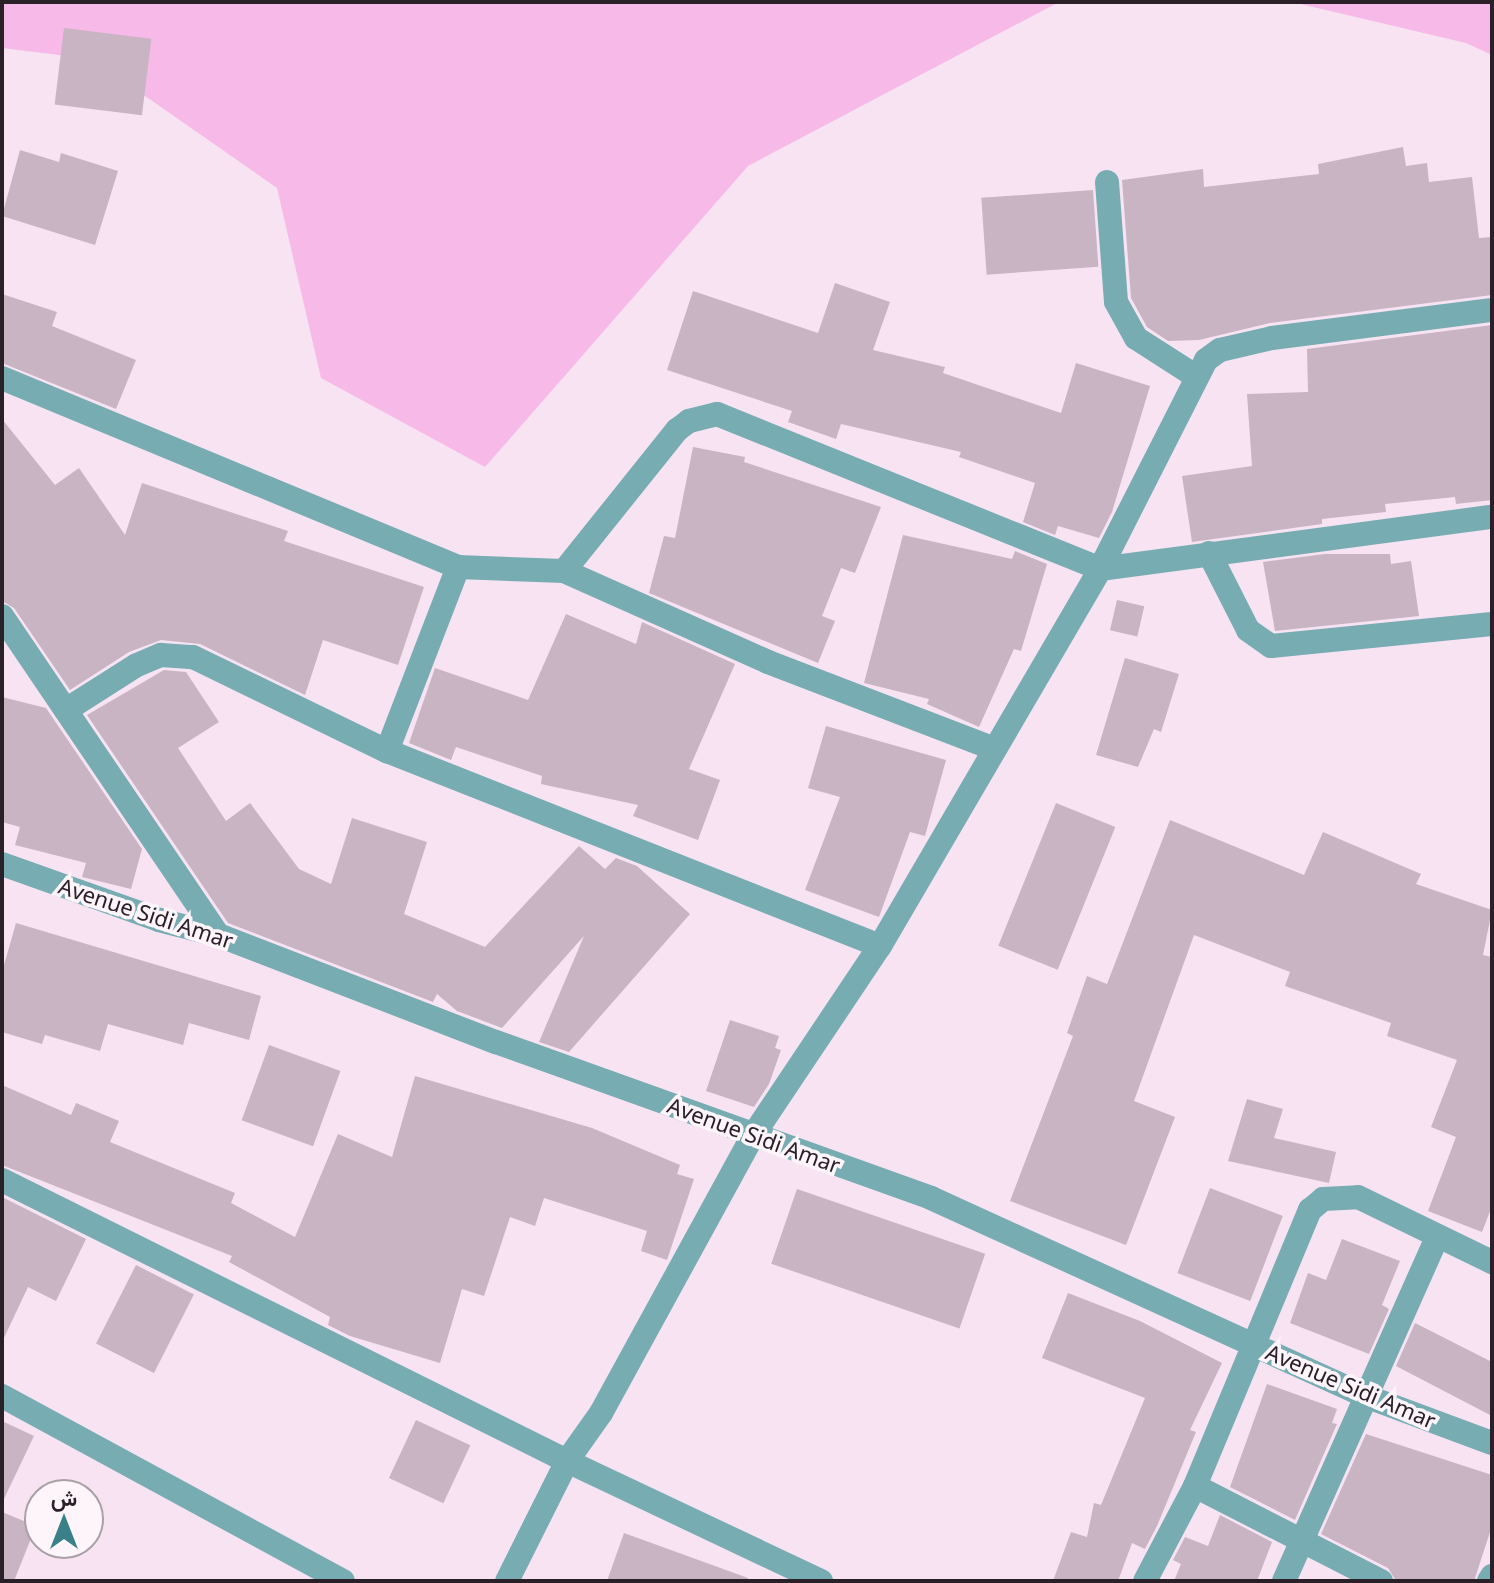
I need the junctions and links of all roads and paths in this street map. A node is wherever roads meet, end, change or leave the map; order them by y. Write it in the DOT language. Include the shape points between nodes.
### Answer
graph roads {
  1 [pos="1107,182"];
  2 [pos="1492,310"];
  3 [pos="1197,377"];
  4 [pos="2,378"];
  5 [pos="1492,517"];
  6 [pos="1209,553"];
  7 [pos="458,567"];
  8 [pos="1100,569"];
  9 [pos="564,571"];
  10 [pos="2,616"];
  11 [pos="1492,624"];
  12 [pos="66,710"];
  13 [pos="992,748"];
  14 [pos="387,751"];
  15 [pos="2,864"];
  16 [pos="218,935"];
  17 [pos="880,946"];
  18 [pos="754,1134"];
  19 [pos="2,1180"];
  20 [pos="1436,1239"];
  21 [pos="1492,1262"];
  22 [pos="1255,1345"];
  23 [pos="2,1396"];
  24 [pos="1368,1397"];
  25 [pos="1492,1443"];
  26 [pos="567,1461"];
  27 [pos="1195,1486"];
  28 [pos="1304,1542"];
  29 [pos="343,1581"];
  30 [pos="507,1581"];
  31 [pos="821,1581"];
  32 [pos="1145,1581"];
  33 [pos="1284,1581"];
  34 [pos="1381,1581"];
  1 -- 3 [label="street" via="1116,302 1136,338"];
  2 -- 3 [label="street" via="1220,350"];
  3 -- 8 [label="street"];
  4 -- 7 [label="street"];
  5 -- 6 [label="street"];
  6 -- 8 [label="street"];
  6 -- 11 [label="street" via="1248,630 1271,646"];
  7 -- 9 [label="street"];
  7 -- 14 [label="street"];
  8 -- 9 [label="street" via="717,414 677,430"];
  8 -- 13 [label="street"];
  9 -- 13 [label="street" via="768,662"];
  10 -- 12 [label="street"];
  12 -- 14 [label="street" via="137,665 161,655 193,657"];
  12 -- 16 [label="street"];
  13 -- 17 [label="street"];
  14 -- 17 [label="street"];
  15 -- 16 [label="street, Avenue Sidi Amar" via="159,920"];
  16 -- 18 [label="street, Avenue Sidi Amar"];
  17 -- 18 [label="street"];
  18 -- 22 [label="street, Avenue Sidi Amar" via="931,1198"];
  18 -- 26 [label="street" via="601,1413"];
  19 -- 26 [label="street"];
  20 -- 21 [label="street"];
  20 -- 22 [label="street" via="1358,1197 1323,1199 1310,1210"];
  20 -- 24 [label="street"];
  22 -- 24 [label="street, Avenue Sidi Amar"];
  22 -- 27 [label="street"];
  23 -- 29 [label="street"];
  24 -- 25 [label="street, Avenue Sidi Amar"];
  24 -- 28 [label="street"];
  26 -- 30 [label="street"];
  26 -- 31 [label="street"];
  27 -- 28 [label="street"];
  27 -- 32 [label="street"];
  28 -- 33 [label="street"];
  28 -- 34 [label="street"];
}
